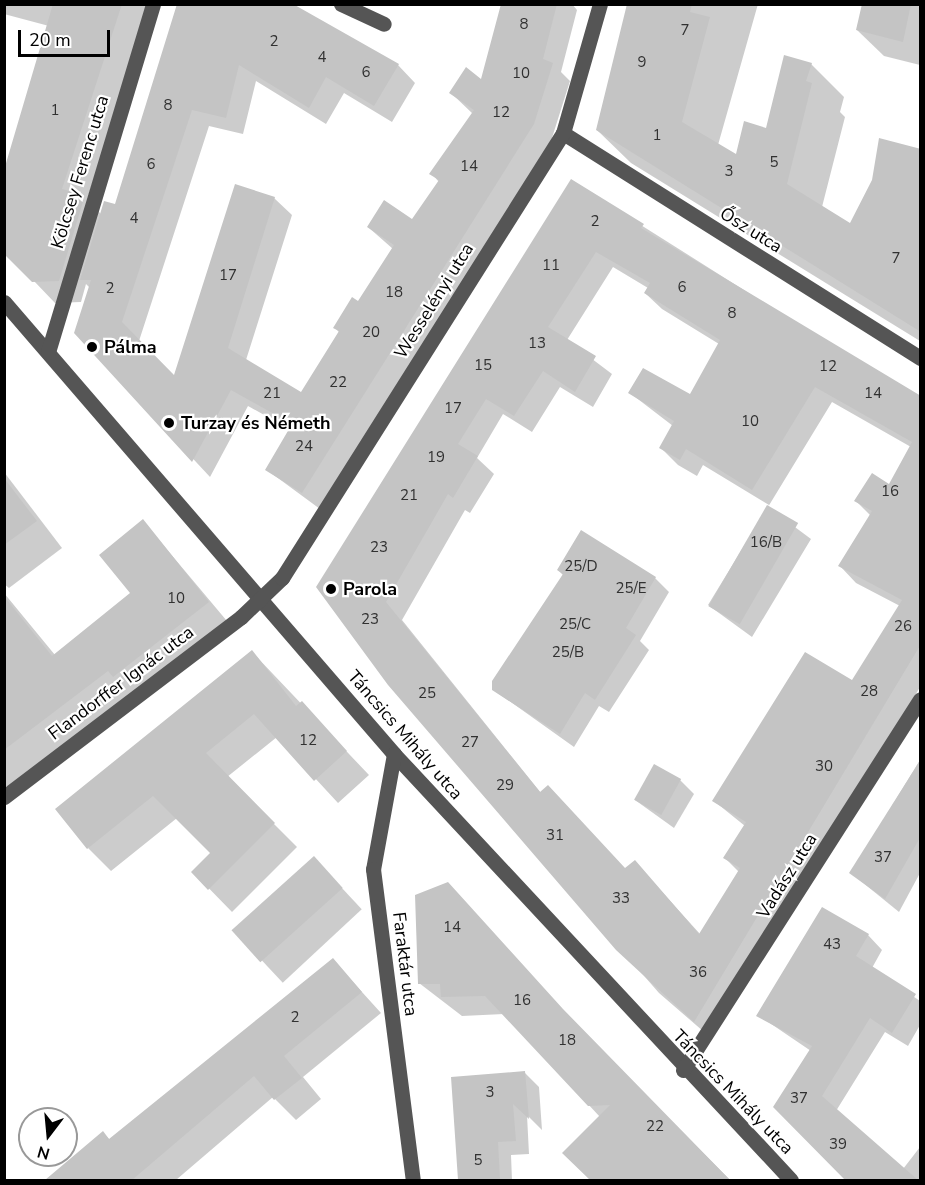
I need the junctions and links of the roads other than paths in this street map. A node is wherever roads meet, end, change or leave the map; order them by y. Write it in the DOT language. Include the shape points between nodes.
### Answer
graph roads {
  1 [pos="153,4"];
  2 [pos="341,4"];
  3 [pos="600,4"];
  4 [pos="384,24"];
  5 [pos="563,133"];
  6 [pos="4,302"];
  7 [pos="48,352"];
  8 [pos="921,358"];
  9 [pos="261,599"];
  10 [pos="921,699"];
  11 [pos="394,754"];
  12 [pos="4,797"];
  13 [pos="683,1070"];
  14 [pos="413,1180"];
  15 [pos="790,1180"];
  1 -- 7 [label="street, Kölcsey Ferenc utca"];
  2 -- 4 [label="street"];
  3 -- 5 [label="street, Wesselényi utca"];
  5 -- 8 [label="street, Ősz utca"];
  5 -- 9 [label="street, Wesselényi utca" via="282,578"];
  6 -- 7 [label="street, Táncsics Mihály utca"];
  7 -- 9 [label="street, Táncsics Mihály utca"];
  9 -- 11 [label="street, Táncsics Mihály utca"];
  9 -- 12 [label="street, Flandorffer Ignác utca"];
  10 -- 13 [label="street, Vadász utca"];
  11 -- 13 [label="street, Táncsics Mihály utca"];
  11 -- 14 [label="street, Faraktár utca" via="373,869"];
  13 -- 15 [label="street, Táncsics Mihály utca"];
}
